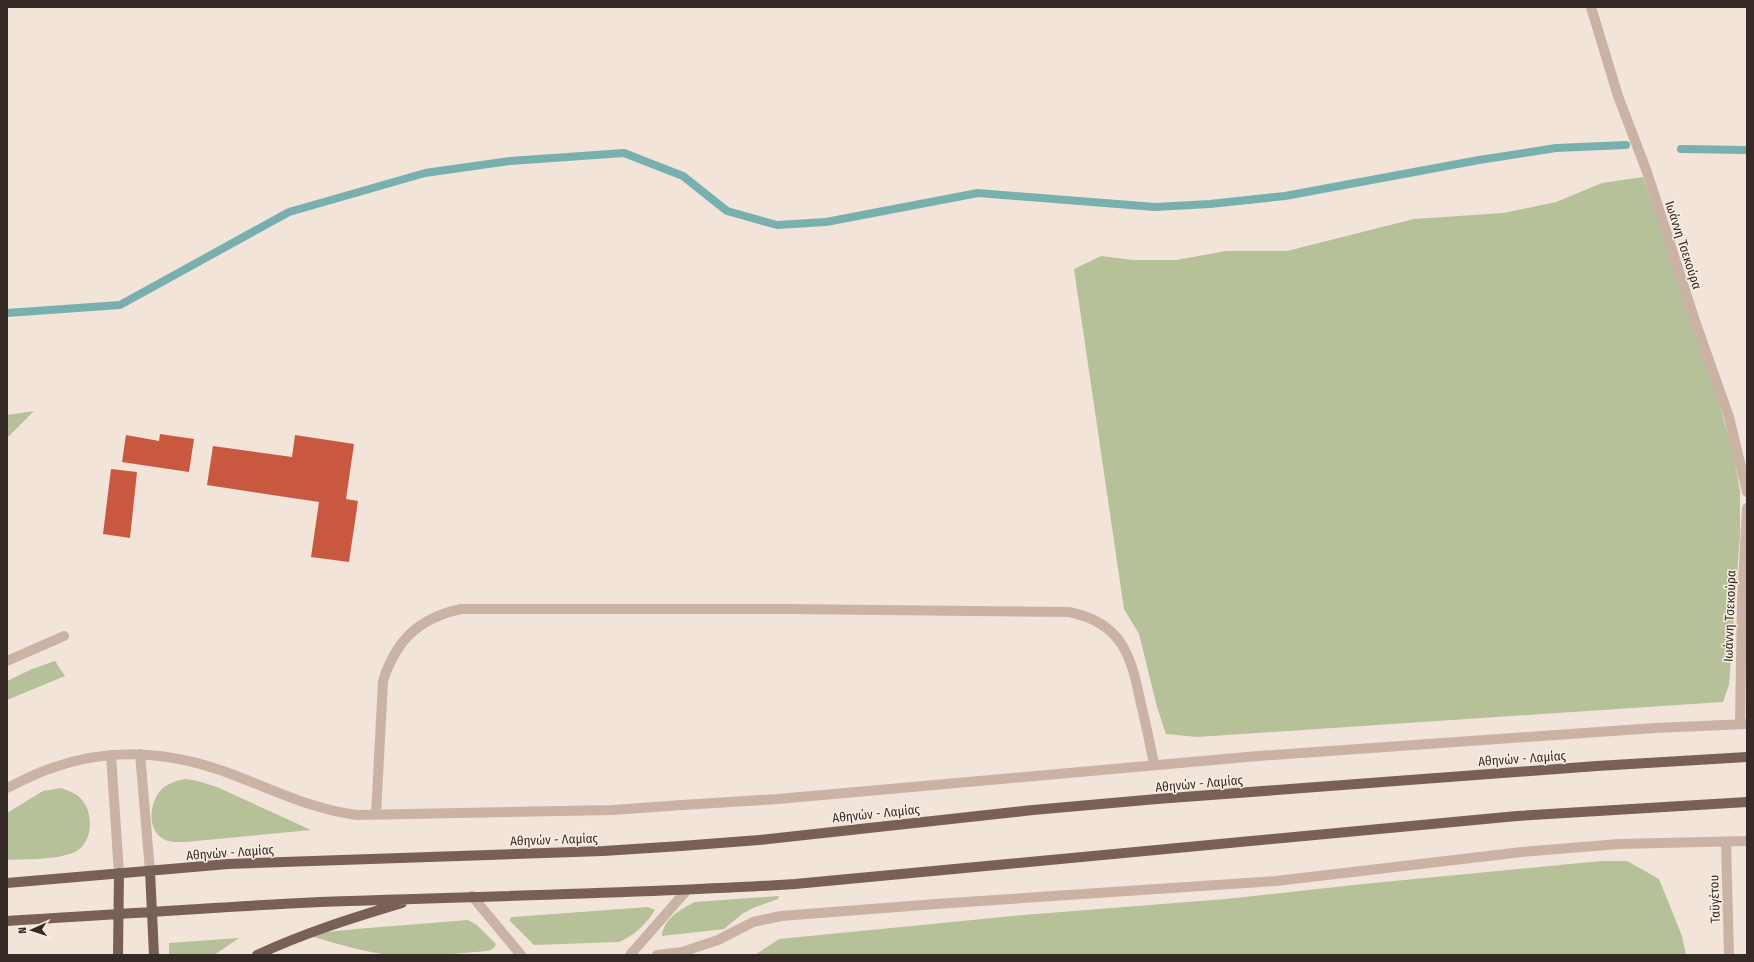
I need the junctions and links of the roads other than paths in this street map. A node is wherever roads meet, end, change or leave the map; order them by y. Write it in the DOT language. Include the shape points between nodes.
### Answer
graph roads {
  1 [pos="1590,7"];
  2 [pos="1747,492"];
  3 [pos="1747,508"];
  4 [pos="64,636"];
  5 [pos="7,661"];
  6 [pos="1744,724"];
  7 [pos="140,754"];
  8 [pos="111,755"];
  9 [pos="1747,757"];
  10 [pos="1154,764"];
  11 [pos="7,788"];
  12 [pos="1747,802"];
  13 [pos="376,815"];
  14 [pos="1747,841"];
  15 [pos="1726,842"];
  16 [pos="150,871"];
  17 [pos="119,873"];
  18 [pos="7,883"];
  19 [pos="686,891"];
  20 [pos="472,896"];
  21 [pos="416,899"];
  22 [pos="152,912"];
  23 [pos="120,914"];
  24 [pos="7,921"];
  25 [pos="118,955"];
  26 [pos="154,955"];
  27 [pos="257,955"];
  28 [pos="521,955"];
  29 [pos="630,955"];
  30 [pos="657,955"];
  31 [pos="1729,955"];
  1 -- 2 [label="street, Ιωάννη Τσεκούρα" via="1618,96 1647,172 1729,417"];
  3 -- 6 [label="street, Ιωάννη Τσεκούρα" via="1742,600"];
  4 -- 5 [label="street"];
  6 -- 10 [label="street"];
  7 -- 8 [label="street"];
  7 -- 13 [label="street" via="154,754 202,763 339,813"];
  7 -- 16 [label="street"];
  8 -- 11 [label="street" via="52,768"];
  8 -- 17 [label="street"];
  9 -- 16 [label="main road, Αθηνών - Λαμίας" via="1157,799 1026,810 674,847 228,864"];
  10 -- 13 [label="street" via="778,799 613,810"];
  10 -- 13 [label="street" via="1135,671 1122,643 1104,625 1081,614 795,609 461,609 445,613 417,627 396,650 388,665 383,681"];
  12 -- 19 [label="main road" via="1517,816 795,884"];
  14 -- 15 [label="street"];
  15 -- 30 [label="street" via="1619,844 1276,880 781,916 753,922 718,940 682,952"];
  15 -- 31 [label="street, Ταϋγέτου"];
  16 -- 17 [label="main road, Αθηνών - Λαμίας"];
  16 -- 22 [label="main road"];
  17 -- 18 [label="main road, Αθηνών - Λαμίας"];
  17 -- 23 [label="main road"];
  19 -- 20 [label="main road"];
  19 -- 29 [label="street"];
  20 -- 21 [label="main road"];
  20 -- 28 [label="street"];
  21 -- 22 [label="main road"];
  21 -- 27 [label="main road" via="328,925"];
  22 -- 23 [label="main road"];
  22 -- 26 [label="main road"];
  23 -- 24 [label="main road"];
  23 -- 25 [label="main road"];
}
